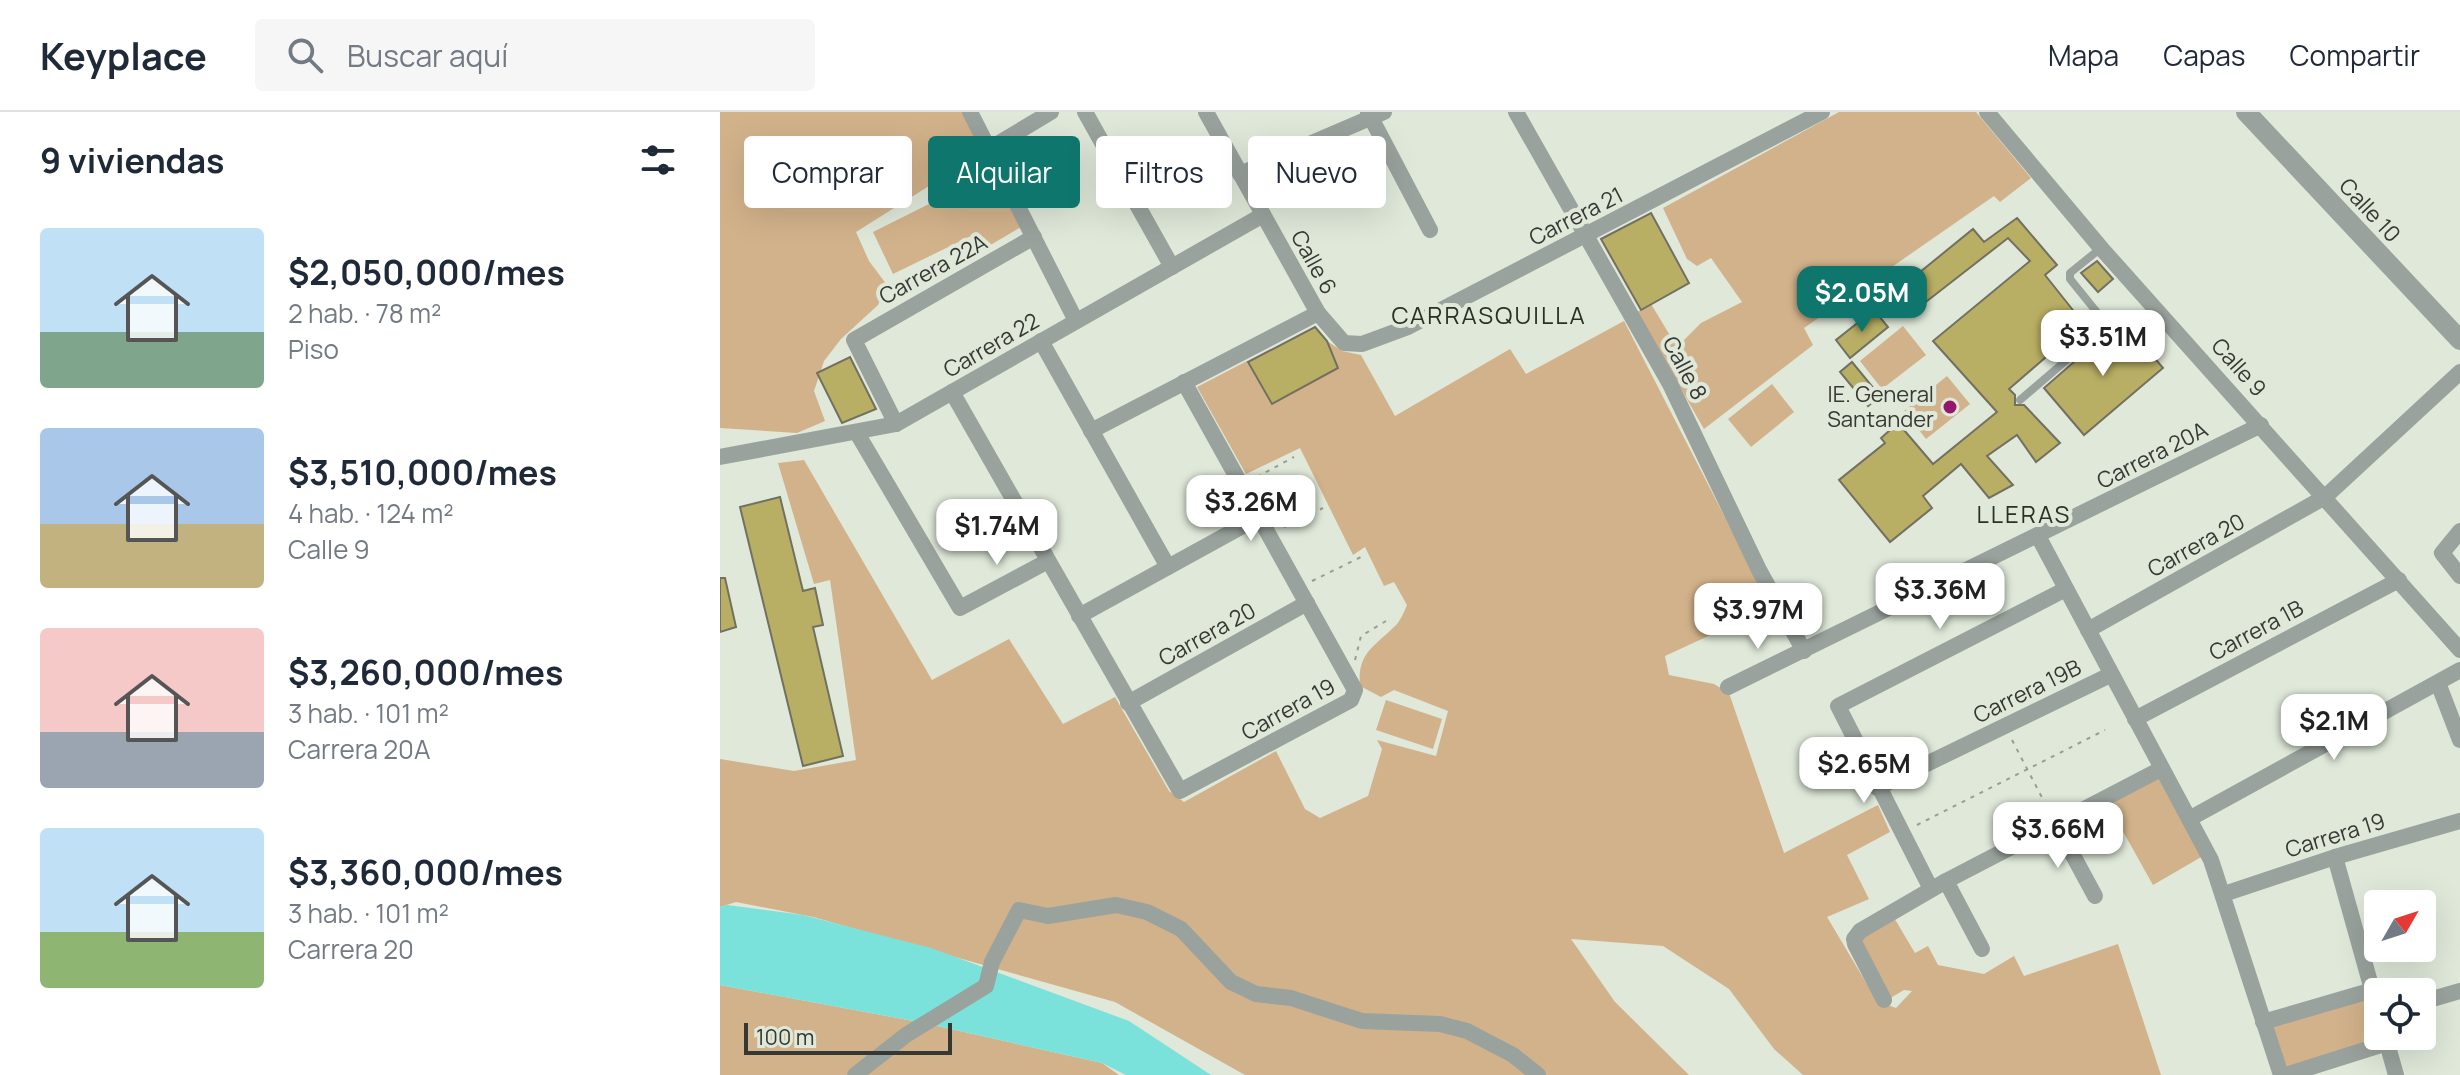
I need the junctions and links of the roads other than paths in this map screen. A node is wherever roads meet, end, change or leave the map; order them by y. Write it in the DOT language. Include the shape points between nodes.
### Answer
graph roads {
  1 [pos="970,112"];
  2 [pos="1051,112"];
  3 [pos="1085,112"];
  4 [pos="1206,112"];
  5 [pos="1516,112"];
  6 [pos="1822,112"];
  7 [pos="1987,112"];
  8 [pos="2246,112"];
  9 [pos="1375,114"];
  10 [pos="982,136"];
  11 [pos="1011,136"];
  12 [pos="1240,174"];
  13 [pos="1019,208"];
  14 [pos="1263,215"];
  15 [pos="1430,230"];
  16 [pos="1585,236"];
  17 [pos="1034,237"];
  18 [pos="2101,248"];
  19 [pos="1172,267"];
  20 [pos="1318,313"];
  21 [pos="1076,321"];
  22 [pos="2460,340"];
  23 [pos="1041,341"];
  24 [pos="1344,343"];
  25 [pos="2460,372"];
  26 [pos="1184,382"];
  27 [pos="952,392"];
  28 [pos="2020,400"];
  29 [pos="896,424"];
  30 [pos="2261,425"];
  31 [pos="1091,431"];
  32 [pos="857,433"];
  33 [pos="720,457"];
  34 [pos="2325,497"];
  35 [pos="1259,517"];
  36 [pos="2460,531"];
  37 [pos="2038,536"];
  38 [pos="1048,561"];
  39 [pos="1168,567"];
  40 [pos="2460,576"];
  41 [pos="2399,580"];
  42 [pos="2064,590"];
  43 [pos="1303,595"];
  44 [pos="1079,616"];
  45 [pos="2088,630"];
  46 [pos="2460,650"];
  47 [pos="1804,651"];
  48 [pos="2460,670"];
  49 [pos="2110,675"];
  50 [pos="2438,683"];
  51 [pos="1728,687"];
  52 [pos="1128,703"];
  53 [pos="2135,719"];
  54 [pos="2460,740"];
  55 [pos="2161,769"];
  56 [pos="1877,788"];
  57 [pos="2189,819"];
  58 [pos="2460,821"];
  59 [pos="2056,824"];
  60 [pos="2335,857"];
  61 [pos="1938,885"];
  62 [pos="2224,894"];
  63 [pos="2095,896"];
  64 [pos="1982,949"];
  65 [pos="2370,978"];
  66 [pos="2460,991"];
  67 [pos="2364,993"];
  68 [pos="2436,998"];
  69 [pos="1884,1000"];
  70 [pos="2263,1022"];
  71 [pos="2364,1048"];
  72 [pos="2389,1050"];
  73 [pos="855,1075"];
  74 [pos="1538,1075"];
  75 [pos="2284,1075"];
  76 [pos="2396,1075"];
  1 -- 10 [label="street"];
  2 -- 11 [label="street"];
  3 -- 19 [label="street"];
  4 -- 12 [label="street, Calle 6"];
  5 -- 16 [label="street, Calle 8"];
  6 -- 16 [label="street, Carrera 21"];
  7 -- 18 [label="street, Calle 9"];
  8 -- 22 [label="street, Calle 10"];
  9 -- 12 [label="street"];
  9 -- 15 [label="street"];
  12 -- 14 [label="street, Calle 6"];
  13 -- 17 [label="street"];
  14 -- 19 [label="street, Carrera 22"];
  14 -- 20 [label="street, Calle 6"];
  16 -- 24 [label="street, Carrera 21" via="1408,327 1362,344"];
  16 -- 47 [label="street, Calle 8" via="1670,384"];
  17 -- 21 [label="street"];
  17 -- 29 [label="street, Carrera 22A" via="854,340"];
  18 -- 28 [label="lane" via="2070,273 2070,279 2104,328"];
  18 -- 30 [label="street, Calle 9"];
  19 -- 21 [label="street, Carrera 22"];
  20 -- 24 [label="street, Calle 6"];
  20 -- 26 [label="street"];
  21 -- 23 [label="street, Carrera 22"];
  23 -- 27 [label="street, Carrera 22"];
  23 -- 31 [label="street"];
  25 -- 34 [label="street, Carrera 20"];
  26 -- 31 [label="street"];
  26 -- 35 [label="street, Carrera 19"];
  27 -- 29 [label="street, Carrera 22"];
  27 -- 38 [label="street"];
  29 -- 32 [label="street, Carrera 22"];
  30 -- 34 [label="street, Calle 9"];
  30 -- 37 [label="street, Carrera 20A"];
  31 -- 39 [label="street"];
  32 -- 33 [label="street, Carrera 22"];
  32 -- 38 [label="street" via="960,608"];
  34 -- 41 [label="street, Calle 9"];
  34 -- 45 [label="street, Carrera 20"];
  35 -- 39 [label="street"];
  35 -- 43 [label="street, Carrera 19"];
  36 -- 40 [label="street" via="2442,553"];
  37 -- 42 [label="street"];
  37 -- 47 [label="street, Carrera 20A"];
  38 -- 44 [label="street"];
  39 -- 44 [label="street"];
  41 -- 46 [label="street, Calle 9"];
  41 -- 53 [label="street, Carrera 1B"];
  42 -- 45 [label="street"];
  42 -- 56 [label="street" via="1838,706"];
  43 -- 52 [label="street, Carrera 20"];
  43 -- 52 [label="street, Carrera 19" via="1355,690 1351,700 1180,791"];
  44 -- 52 [label="street"];
  45 -- 49 [label="street"];
  47 -- 51 [label="street, Carrera 20A"];
  48 -- 50 [label="street"];
  49 -- 53 [label="street"];
  49 -- 56 [label="street, Carrera 19B"];
  50 -- 54 [label="street"];
  50 -- 57 [label="street"];
  53 -- 55 [label="street"];
  55 -- 57 [label="street"];
  55 -- 59 [label="street"];
  56 -- 61 [label="street"];
  57 -- 62 [label="street"];
  58 -- 60 [label="street, Carrera 19"];
  59 -- 61 [label="street"];
  59 -- 63 [label="street"];
  60 -- 62 [label="street, Carrera 19"];
  60 -- 65 [label="street"];
  61 -- 64 [label="street"];
  61 -- 69 [label="street" via="1854,939"];
  62 -- 70 [label="street"];
  66 -- 68 [label="street"];
  67 -- 70 [label="street"];
  70 -- 75 [label="street"];
  71 -- 75 [label="street"];
  72 -- 76 [label="street"];
  73 -- 74 [label="street" via="906,1035 986,986 992,962 1019,910 1048,916 1116,905 1147,912 1181,929 1231,982 1256,994 1291,998 1362,1021 1440,1024 1467,1031"];
}
